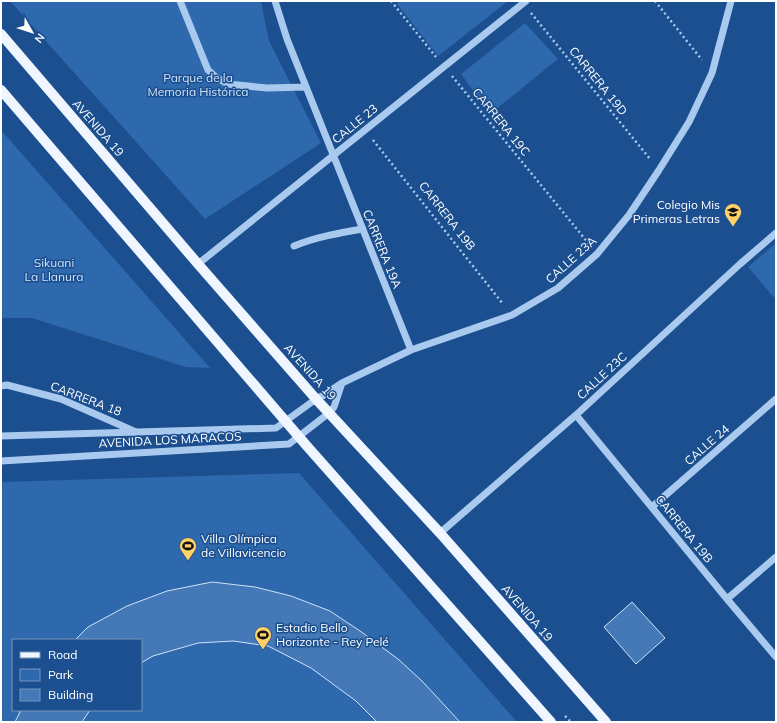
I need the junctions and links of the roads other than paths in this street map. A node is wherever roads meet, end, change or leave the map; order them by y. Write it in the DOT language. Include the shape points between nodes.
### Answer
graph roads {
  1 [pos="180,1"];
  2 [pos="731,1"];
  3 [pos="276,2"];
  4 [pos="525,2"];
  5 [pos="1,34"];
  6 [pos="306,87"];
  7 [pos="1,90"];
  8 [pos="333,156"];
  9 [pos="363,229"];
  10 [pos="776,233"];
  11 [pos="294,246"];
  12 [pos="198,264"];
  13 [pos="411,350"];
  14 [pos="342,384"];
  15 [pos="1,386"];
  16 [pos="316,399"];
  17 [pos="776,399"];
  18 [pos="329,413"];
  19 [pos="576,415"];
  20 [pos="286,420"];
  21 [pos="138,432"];
  22 [pos="1,436"];
  23 [pos="299,437"];
  24 [pos="1,461"];
  25 [pos="652,507"];
  26 [pos="440,533"];
  27 [pos="776,557"];
  28 [pos="726,599"];
  29 [pos="776,657"];
  30 [pos="551,722"];
  31 [pos="606,722"];
  1 -- 6 [label="street" via="208,70 217,78 228,84 267,88"];
  2 -- 13 [label="street, CALLE 23A" via="712,73 689,122 629,215 597,254 558,288 512,315"];
  3 -- 6 [label="street"];
  4 -- 8 [label="street, CALLE 23"];
  5 -- 12 [label="main road, AVENIDA 19"];
  6 -- 8 [label="street"];
  7 -- 20 [label="main road"];
  8 -- 9 [label="street, CARRERA 19A"];
  8 -- 12 [label="street, CALLE 23"];
  9 -- 11 [label="street" via="340,232"];
  9 -- 13 [label="street, CARRERA 19A"];
  10 -- 19 [label="street, CALLE 23C"];
  12 -- 16 [label="main road, AVENIDA 19"];
  13 -- 14 [label="street, CALLE 23A"];
  14 -- 16 [label="street, CALLE 23A"];
  14 -- 18 [label="street" via="334,407"];
  15 -- 21 [label="street, CARRERA 18" via="7,385 61,399"];
  16 -- 18 [label="main road, AVENIDA 19"];
  16 -- 20 [label="street, AVENIDA LOS MARACOS"];
  17 -- 25 [label="street, CALLE 24"];
  18 -- 23 [label="street, AVENIDA LOS MARACOS"];
  18 -- 26 [label="main road, AVENIDA 19"];
  19 -- 25 [label="street, CARRERA 19B"];
  19 -- 26 [label="street, CALLE 23C"];
  20 -- 21 [label="street, AVENIDA LOS MARACOS" via="276,428"];
  20 -- 23 [label="main road"];
  21 -- 22 [label="street, AVENIDA LOS MARACOS"];
  23 -- 24 [label="street, AVENIDA LOS MARACOS" via="289,444"];
  23 -- 30 [label="main road"];
  25 -- 28 [label="street, CARRERA 19B"];
  26 -- 31 [label="main road, AVENIDA 19"];
  27 -- 28 [label="street"];
  28 -- 29 [label="street, CARRERA 19B"];
}
